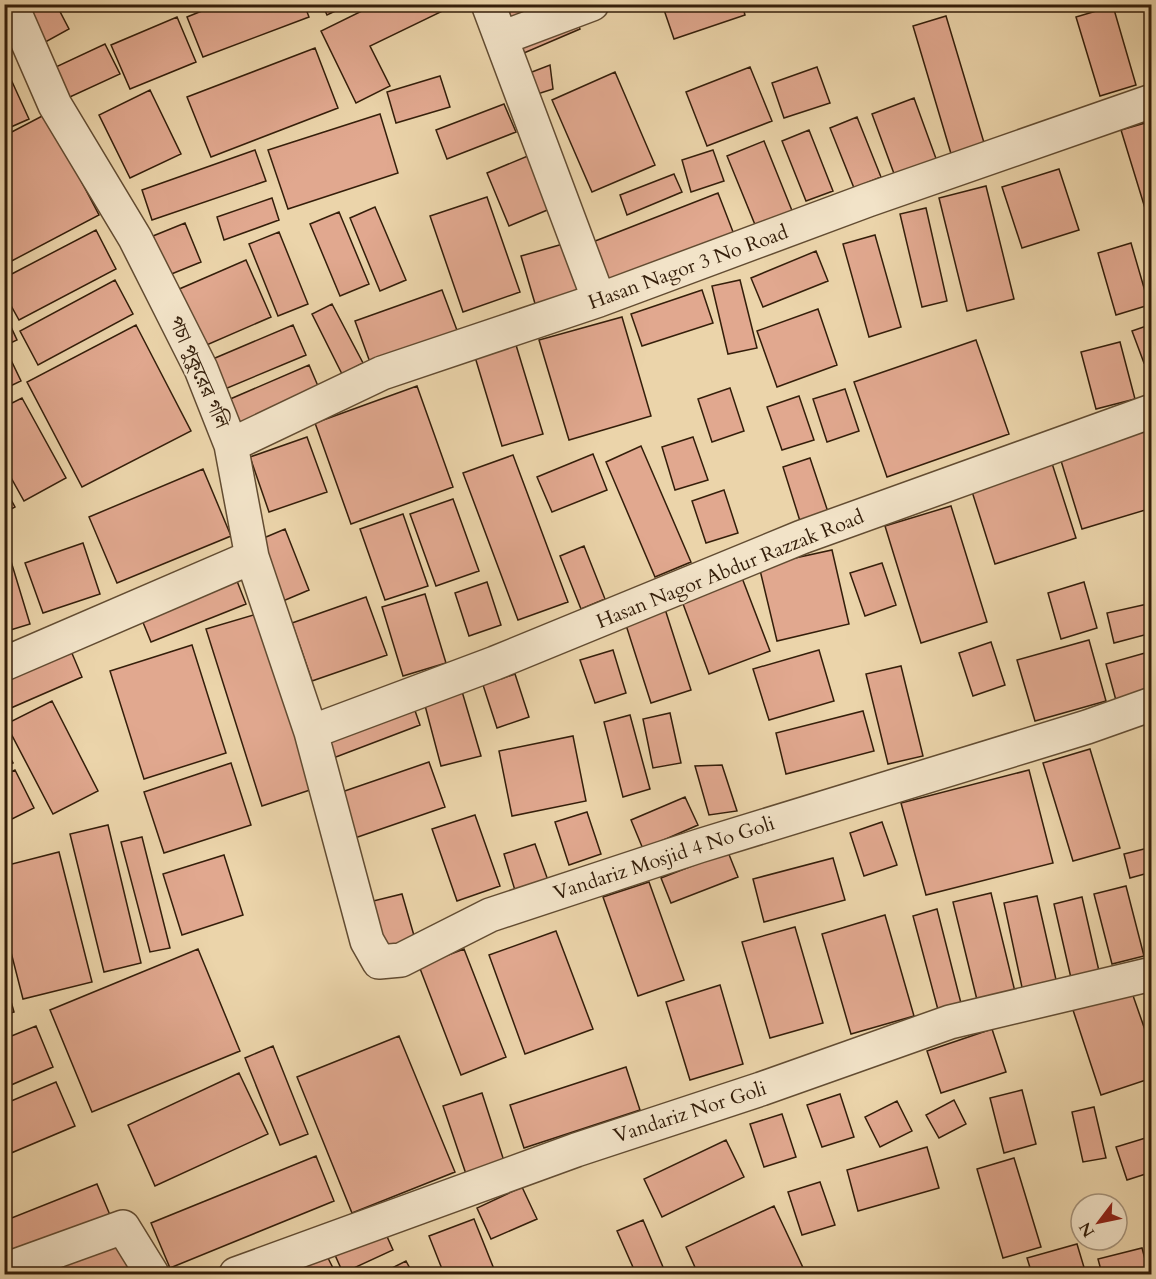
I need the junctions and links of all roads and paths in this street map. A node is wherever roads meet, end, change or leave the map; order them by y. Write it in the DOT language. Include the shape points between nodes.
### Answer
graph roads {
  1 [pos="11,4"];
  2 [pos="488,4"];
  3 [pos="592,4"];
  4 [pos="502,38"];
  5 [pos="1152,101"];
  6 [pos="599,300"];
  7 [pos="1152,411"];
  8 [pos="231,445"];
  9 [pos="252,557"];
  10 [pos="4,664"];
  11 [pos="1152,704"];
  12 [pos="311,732"];
  13 [pos="319,766"];
  14 [pos="1152,974"];
  15 [pos="4,1270"];
  16 [pos="152,1275"];
  17 [pos="236,1275"];
  1 -- 8 [label="street, পচা পুকুরের গলি" via="55,105 135,238 201,369"];
  2 -- 4 [label="street"];
  3 -- 4 [label="street"];
  4 -- 6 [label="street"];
  5 -- 6 [label="street, Hasan Nagor 3 No Road" via="868,200"];
  6 -- 8 [label="street, Hasan Nagor 3 No Road" via="382,372"];
  7 -- 12 [label="street, Hasan Nagor Abdur Razzak Road" via="802,537 495,663"];
  8 -- 9 [label="street, পচা পুকুরের গলি"];
  9 -- 10 [label="street"];
  9 -- 12 [label="street, পচা পুকুরের গলি"];
  11 -- 13 [label="street, Vandariz Mosjid 4 No Goli" via="490,915 401,960 379,962 367,941"];
  12 -- 13 [label="street, পচা পুকুরের গলি"];
  14 -- 17 [label="street, Vandariz Nor Goli" via="950,1022 576,1150"];
  15 -- 16 [label="street" via="123,1227"];
}
